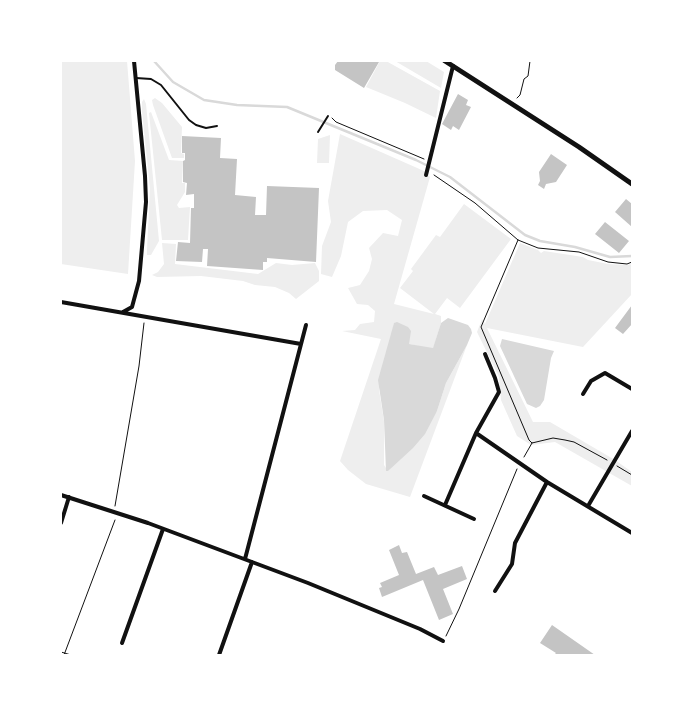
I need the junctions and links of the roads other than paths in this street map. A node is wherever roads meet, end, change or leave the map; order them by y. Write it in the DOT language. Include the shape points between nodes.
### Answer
graph roads {
  1 [pos="134,61"];
  2 [pos="445,61"];
  3 [pos="453,66"];
  4 [pos="136,78"];
  5 [pos="328,115"];
  6 [pos="217,126"];
  7 [pos="318,132"];
  8 [pos="426,173"];
  9 [pos="632,184"];
  10 [pos="61,302"];
  11 [pos="123,312"];
  12 [pos="306,326"];
  13 [pos="301,344"];
  14 [pos="485,354"];
  15 [pos="632,389"];
  16 [pos="583,394"];
  17 [pos="632,431"];
  18 [pos="476,433"];
  19 [pos="547,482"];
  20 [pos="61,495"];
  21 [pos="424,496"];
  22 [pos="69,497"];
  23 [pos="445,505"];
  24 [pos="588,506"];
  25 [pos="474,519"];
  26 [pos="61,523"];
  27 [pos="163,529"];
  28 [pos="632,532"];
  29 [pos="245,559"];
  30 [pos="252,562"];
  31 [pos="495,591"];
  32 [pos="443,641"];
  33 [pos="122,643"];
  34 [pos="219,655"];
  1 -- 4 [label="street"];
  2 -- 3 [label="main road"];
  3 -- 8 [label="street"];
  3 -- 9 [label="main road"];
  4 -- 6 [label="lane" via="151,79 161,86 196,125 206,128"];
  4 -- 11 [label="street" via="146,202 137,288 132,307"];
  5 -- 7 [label="lane"];
  10 -- 11 [label="street"];
  11 -- 13 [label="street"];
  12 -- 13 [label="street"];
  13 -- 29 [label="street"];
  14 -- 18 [label="street" via="499,392"];
  15 -- 16 [label="street" via="605,373 591,381"];
  17 -- 24 [label="street"];
  18 -- 19 [label="street"];
  18 -- 23 [label="street"];
  19 -- 24 [label="street"];
  19 -- 31 [label="street" via="515,543 512,564"];
  20 -- 22 [label="street"];
  21 -- 23 [label="street"];
  22 -- 26 [label="street"];
  22 -- 27 [label="street"];
  23 -- 25 [label="street"];
  24 -- 28 [label="street"];
  27 -- 29 [label="street"];
  27 -- 33 [label="street"];
  29 -- 30 [label="street"];
  30 -- 32 [label="street" via="308,582"];
  30 -- 34 [label="street"];
}
